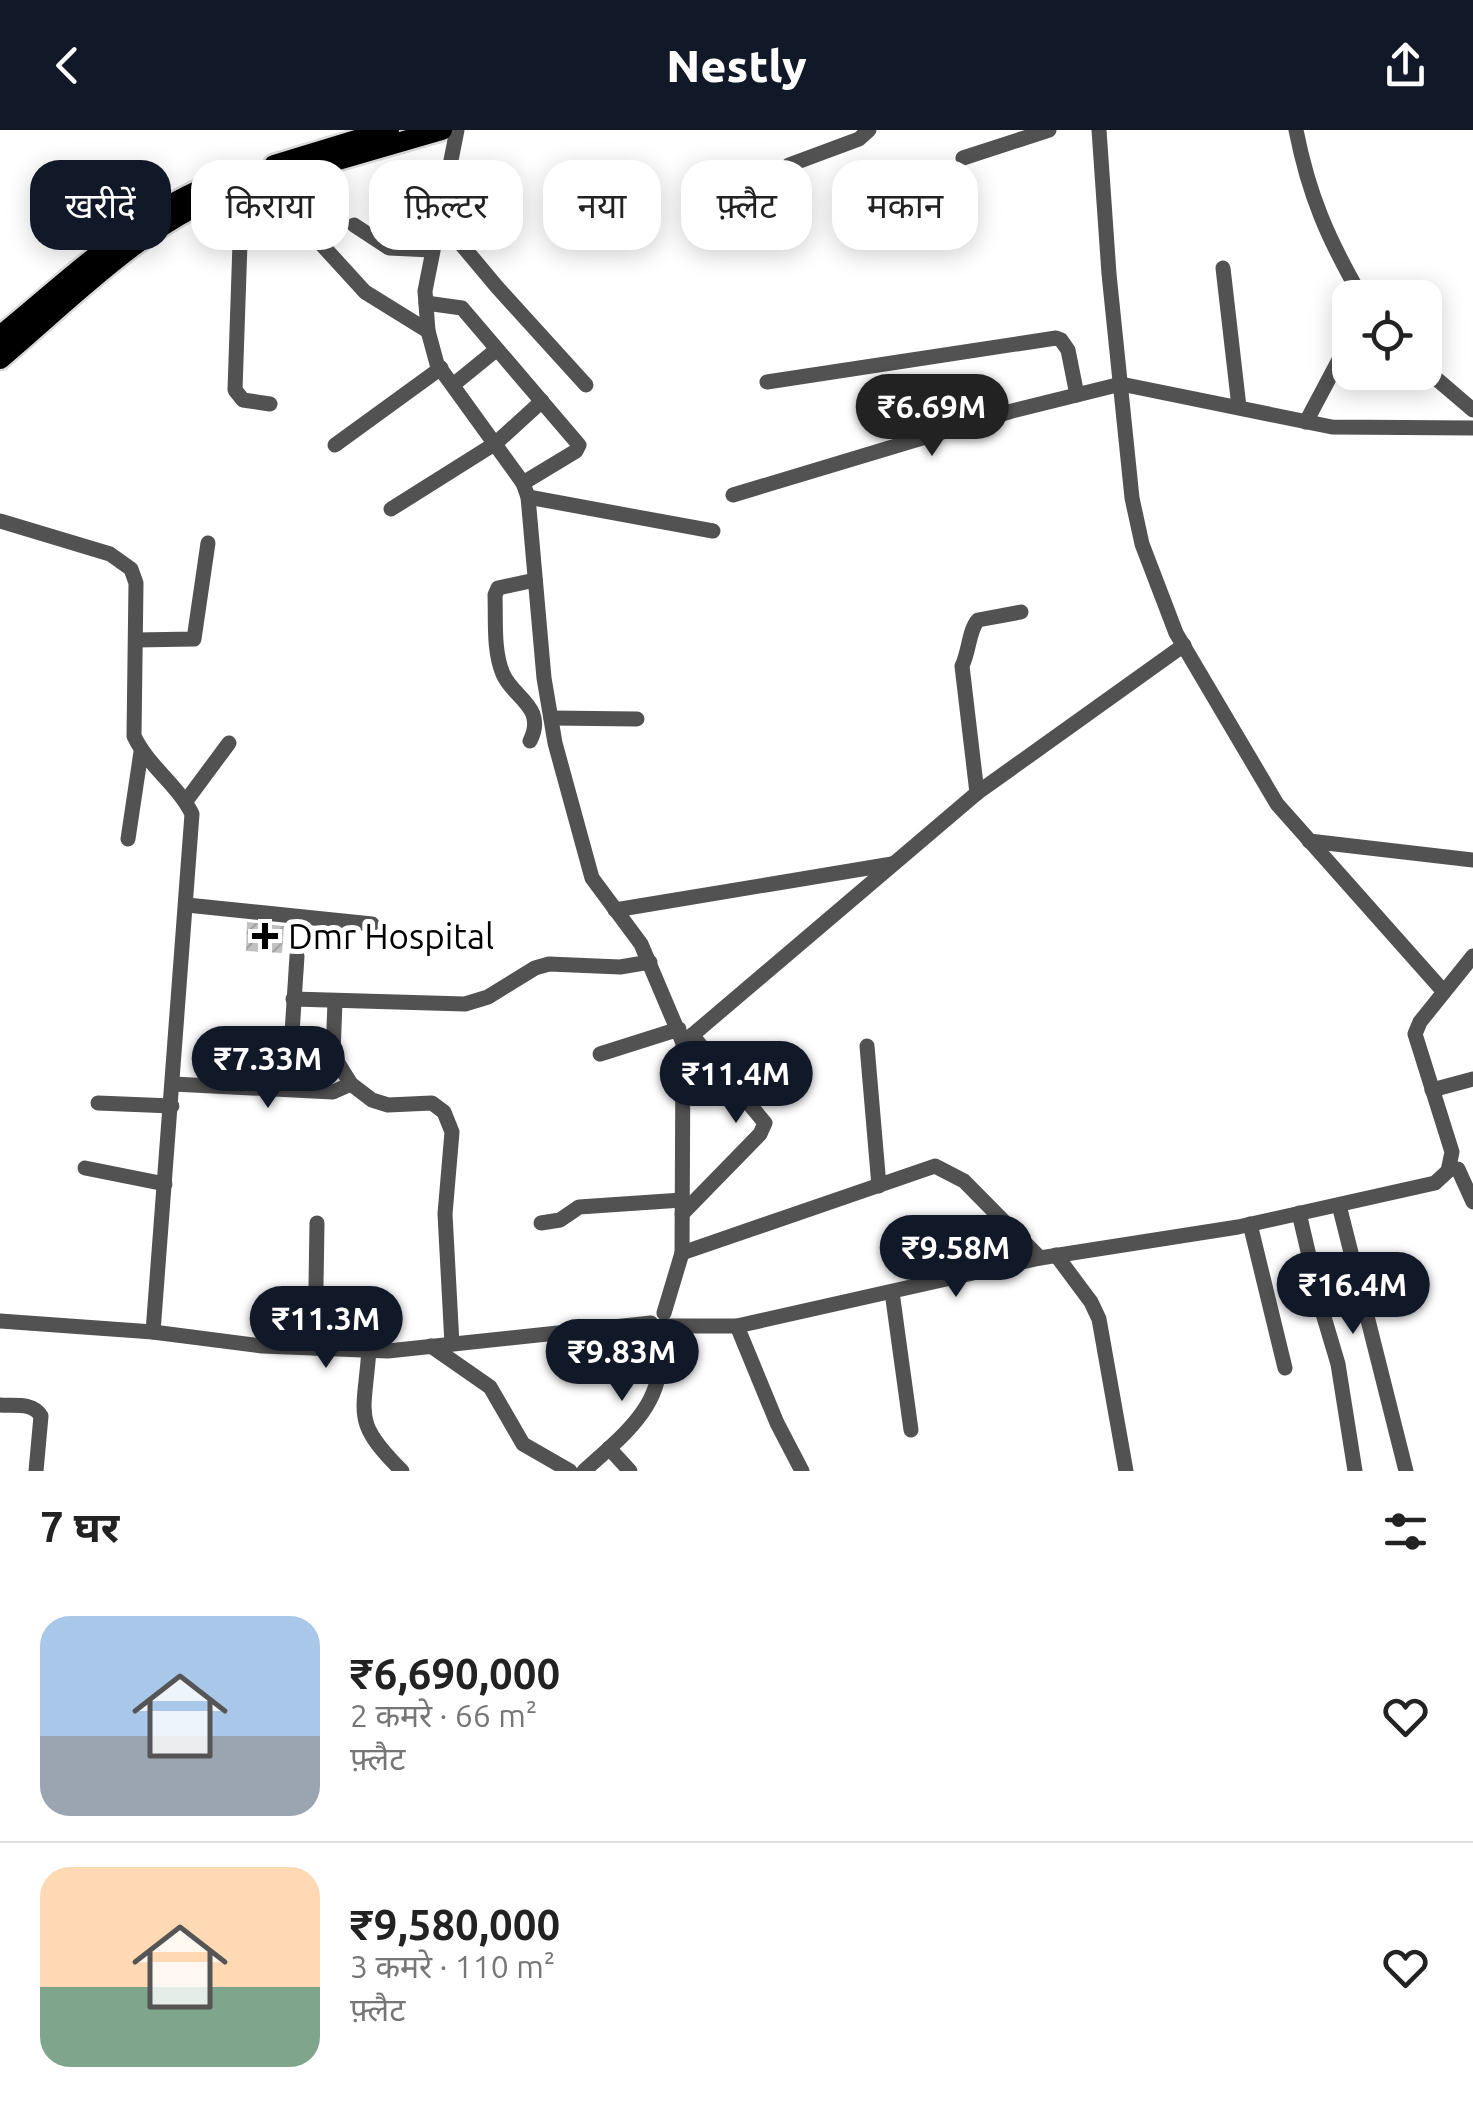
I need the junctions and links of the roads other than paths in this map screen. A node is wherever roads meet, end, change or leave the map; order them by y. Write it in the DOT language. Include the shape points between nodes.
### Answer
graph roads {
  1 [pos="389,130"];
  2 [pos="442,130"];
  3 [pos="457,130"];
  4 [pos="870,130"];
  5 [pos="1049,130"];
  6 [pos="1099,130"];
  7 [pos="1296,130"];
  8 [pos="963,158"];
  9 [pos="339,160"];
  10 [pos="451,160"];
  11 [pos="800,160"];
  12 [pos="191,208"];
  13 [pos="354,224"];
  14 [pos="369,234"];
  15 [pos="240,250"];
  16 [pos="326,250"];
  17 [pos="432,250"];
  18 [pos="466,250"];
  19 [pos="1223,268"];
  20 [pos="1352,280"];
  21 [pos="426,303"];
  22 [pos="428,331"];
  23 [pos="0,336"];
  24 [pos="496,350"];
  25 [pos="0,359"];
  26 [pos="440,368"];
  27 [pos="1332,373"];
  28 [pos="767,382"];
  29 [pos="1121,384"];
  30 [pos="1442,384"];
  31 [pos="453,385"];
  32 [pos="586,385"];
  33 [pos="1077,395"];
  34 [pos="542,401"];
  35 [pos="270,404"];
  36 [pos="1238,407"];
  37 [pos="1473,410"];
  38 [pos="1306,422"];
  39 [pos="1473,428"];
  40 [pos="496,443"];
  41 [pos="335,445"];
  42 [pos="525,490"];
  43 [pos="733,495"];
  44 [pos="391,509"];
  45 [pos="0,522"];
  46 [pos="713,531"];
  47 [pos="208,543"];
  48 [pos="535,580"];
  49 [pos="1021,612"];
  50 [pos="136,640"];
  51 [pos="1184,646"];
  52 [pos="550,718"];
  53 [pos="637,720"];
  54 [pos="530,741"];
  55 [pos="229,742"];
  56 [pos="141,752"];
  57 [pos="977,793"];
  58 [pos="186,802"];
  59 [pos="128,840"];
  60 [pos="1309,840"];
  61 [pos="1473,860"];
  62 [pos="894,864"];
  63 [pos="188,905"];
  64 [pos="615,910"];
  65 [pos="372,924"];
  66 [pos="297,956"];
  67 [pos="1473,956"];
  68 [pos="650,962"];
  69 [pos="1444,992"];
  70 [pos="293,999"];
  71 [pos="335,1001"];
  72 [pos="292,1033"];
  73 [pos="684,1036"];
  74 [pos="868,1046"];
  75 [pos="600,1054"];
  76 [pos="1473,1079"];
  77 [pos="174,1084"];
  78 [pos="350,1084"];
  79 [pos="1432,1090"];
  80 [pos="98,1103"];
  81 [pos="172,1106"];
  82 [pos="85,1168"];
  83 [pos="1460,1168"];
  84 [pos="165,1184"];
  85 [pos="879,1186"];
  86 [pos="1473,1202"];
  87 [pos="1339,1205"];
  88 [pos="682,1207"];
  89 [pos="1299,1214"];
  90 [pos="317,1222"];
  91 [pos="542,1223"];
  92 [pos="1250,1224"];
  93 [pos="682,1253"];
  94 [pos="1048,1257"];
  95 [pos="892,1292"];
  96 [pos="0,1321"];
  97 [pos="661,1324"];
  98 [pos="737,1326"];
  99 [pos="153,1332"];
  100 [pos="452,1344"];
  101 [pos="432,1346"];
  102 [pos="315,1348"];
  103 [pos="369,1350"];
  104 [pos="1285,1368"];
  105 [pos="0,1405"];
  106 [pos="911,1430"];
  107 [pos="609,1448"];
  108 [pos="36,1471"];
  109 [pos="402,1471"];
  110 [pos="570,1471"];
  111 [pos="584,1471"];
  112 [pos="630,1471"];
  113 [pos="802,1471"];
  114 [pos="1126,1471"];
  115 [pos="1355,1471"];
  116 [pos="1406,1471"];
  1 -- 23 [label="main road" via="201,187 144,220"];
  2 -- 9 [label="main road"];
  3 -- 10 [label="street"];
  4 -- 11 [label="street"];
  5 -- 8 [label="street"];
  6 -- 29 [label="street"];
  7 -- 20 [label="street" via="1326,234"];
  12 -- 25 [label="main road"];
  13 -- 14 [label="street"];
  15 -- 35 [label="street" via="234,390 243,400"];
  16 -- 22 [label="street" via="365,292"];
  17 -- 21 [label="street"];
  18 -- 32 [label="street"];
  19 -- 36 [label="street"];
  21 -- 22 [label="street"];
  21 -- 24 [label="street" via="462,308"];
  22 -- 26 [label="street"];
  24 -- 31 [label="street"];
  24 -- 34 [label="street"];
  26 -- 31 [label="street"];
  26 -- 41 [label="street"];
  27 -- 38 [label="street"];
  28 -- 33 [label="street" via="1056,338 1068,350"];
  29 -- 33 [label="street"];
  29 -- 36 [label="street"];
  29 -- 51 [label="street" via="1142,544"];
  30 -- 37 [label="street"];
  31 -- 40 [label="street"];
  33 -- 43 [label="street"];
  34 -- 40 [label="street"];
  34 -- 42 [label="street" via="579,448"];
  36 -- 38 [label="street"];
  38 -- 39 [label="street"];
  40 -- 42 [label="street"];
  40 -- 44 [label="street"];
  42 -- 46 [label="street"];
  42 -- 48 [label="street"];
  45 -- 50 [label="street" via="122,559 136,583"];
  47 -- 50 [label="street" via="194,639"];
  48 -- 52 [label="street"];
  48 -- 54 [label="street" via="505,585 495,596 498,660 503,676 528,702"];
  49 -- 57 [label="street" via="974,623 962,666"];
  50 -- 56 [label="street" via="132,722"];
  51 -- 57 [label="street"];
  51 -- 60 [label="street" via="1277,804"];
  52 -- 53 [label="street"];
  52 -- 64 [label="street" via="592,878"];
  55 -- 58 [label="street"];
  56 -- 58 [label="street"];
  56 -- 59 [label="street"];
  57 -- 62 [label="street"];
  58 -- 63 [label="street" via="193,827"];
  60 -- 61 [label="street"];
  60 -- 69 [label="street"];
  62 -- 64 [label="street"];
  62 -- 73 [label="street"];
  63 -- 65 [label="street"];
  63 -- 77 [label="street"];
  64 -- 68 [label="street"];
  66 -- 70 [label="street"];
  67 -- 69 [label="street"];
  68 -- 71 [label="street" via="549,964 465,1004"];
  68 -- 73 [label="street"];
  69 -- 79 [label="street" via="1415,1034"];
  70 -- 71 [label="street"];
  70 -- 72 [label="street"];
  71 -- 78 [label="street" via="334,1055"];
  73 -- 75 [label="street"];
  73 -- 88 [label="street"];
  73 -- 88 [label="street" via="765,1122"];
  74 -- 85 [label="street"];
  76 -- 79 [label="street"];
  77 -- 78 [label="street" via="333,1092"];
  77 -- 81 [label="street"];
  78 -- 100 [label="street" via="388,1105 432,1103 449,1120 445,1214"];
  79 -- 83 [label="street"];
  80 -- 81 [label="street"];
  81 -- 84 [label="street"];
  82 -- 84 [label="street"];
  83 -- 86 [label="street"];
  83 -- 87 [label="street" via="1435,1184"];
  84 -- 99 [label="street"];
  85 -- 93 [label="street"];
  85 -- 94 [label="street" via="922,1168 952,1173"];
  87 -- 89 [label="street"];
  87 -- 116 [label="street"];
  88 -- 91 [label="street" via="578,1207"];
  88 -- 93 [label="street"];
  89 -- 92 [label="street"];
  89 -- 115 [label="street" via="1338,1364"];
  90 -- 102 [label="street"];
  92 -- 94 [label="street"];
  92 -- 104 [label="street"];
  93 -- 97 [label="street"];
  94 -- 95 [label="street"];
  94 -- 114 [label="street" via="1099,1319"];
  95 -- 98 [label="street"];
  95 -- 106 [label="street"];
  96 -- 99 [label="street"];
  97 -- 98 [label="street"];
  97 -- 100 [label="street"];
  97 -- 107 [label="street" via="664,1358 656,1392"];
  98 -- 113 [label="street"];
  99 -- 102 [label="street"];
  100 -- 101 [label="street"];
  101 -- 103 [label="street"];
  101 -- 110 [label="street" via="490,1387 523,1444"];
  102 -- 103 [label="street"];
  103 -- 109 [label="street" via="367,1431"];
  105 -- 108 [label="street" via="38,1410"];
  107 -- 111 [label="street"];
  107 -- 112 [label="street"];
}
